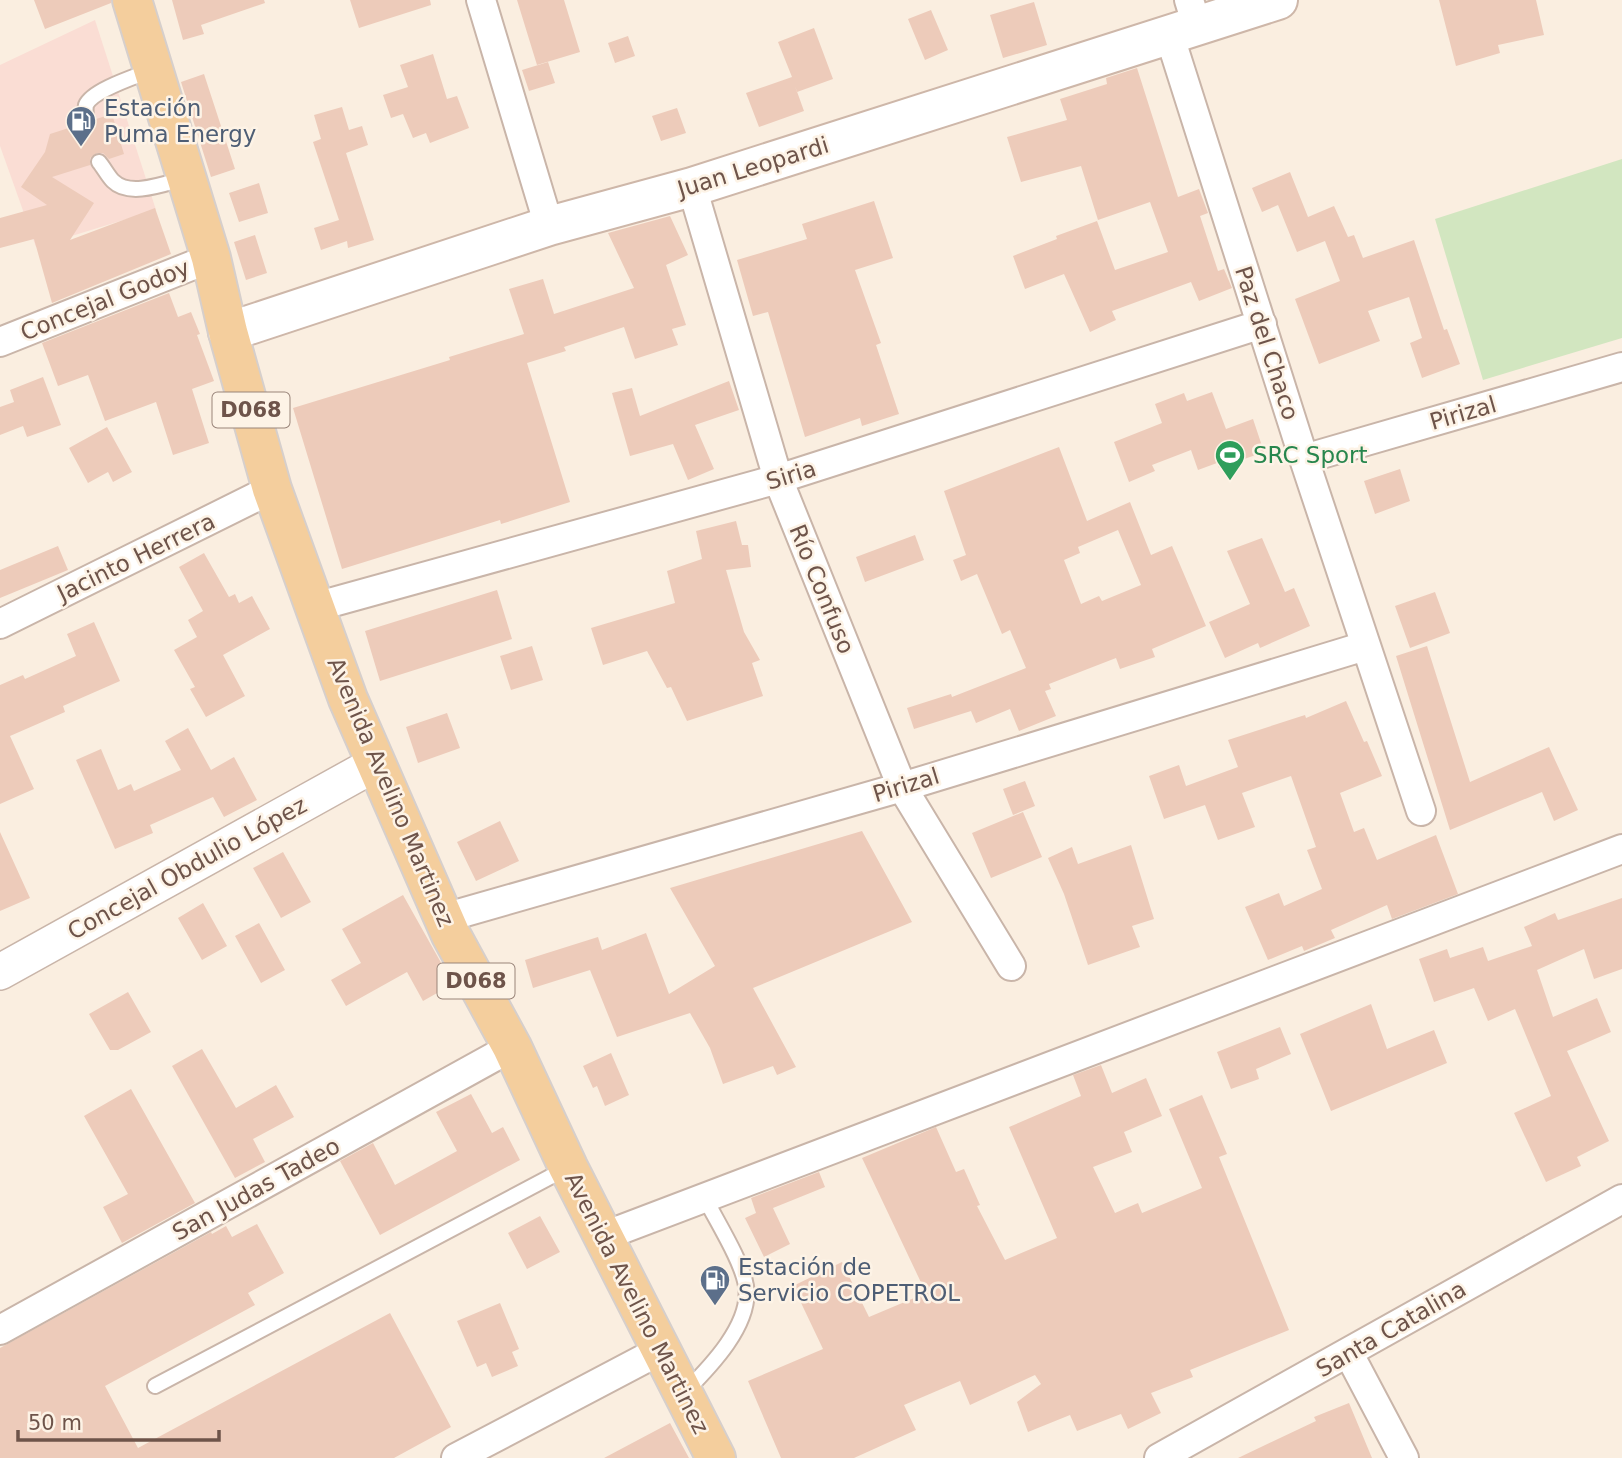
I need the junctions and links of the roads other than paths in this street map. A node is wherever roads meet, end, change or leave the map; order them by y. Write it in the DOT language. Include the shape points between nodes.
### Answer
graph roads {
  1 [pos="132,0"];
  2 [pos="481,0"];
  3 [pos="1278,0"];
  4 [pos="1185,20"];
  5 [pos="153,70"];
  6 [pos="87,122"];
  7 [pos="99,162"];
  8 [pos="186,178"];
  9 [pos="692,187"];
  10 [pos="549,226"];
  11 [pos="211,258"];
  12 [pos="1262,324"];
  13 [pos="228,332"];
  14 [pos="0,342"];
  15 [pos="1621,371"];
  16 [pos="1304,459"];
  17 [pos="778,479"];
  18 [pos="272,489"];
  19 [pos="316,607"];
  20 [pos="0,624"];
  21 [pos="1365,646"];
  22 [pos="375,764"];
  23 [pos="902,787"];
  24 [pos="1421,811"];
  25 [pos="1622,849"];
  26 [pos="444,918"];
  27 [pos="1011,966"];
  28 [pos="0,972"];
  29 [pos="512,1048"];
  30 [pos="568,1167"];
  31 [pos="705,1198"];
  32 [pos="1622,1199"];
  33 [pos="604,1236"];
  34 [pos="0,1330"];
  35 [pos="661,1350"];
  36 [pos="1349,1354"];
  37 [pos="155,1386"];
  38 [pos="683,1393"];
  39 [pos="456,1458"];
  40 [pos="716,1458"];
  41 [pos="1159,1458"];
  42 [pos="1404,1458"];
  1 -- 5 [label="main road, D068"];
  2 -- 10 [label="street"];
  3 -- 4 [label="main road, Juan Leopardi"];
  4 -- 9 [label="main road, Juan Leopardi"];
  4 -- 12 [label="street, Paz del Chaco"];
  5 -- 6 [label="lane" via="90,98 85,107"];
  5 -- 8 [label="main road, D068"];
  7 -- 8 [label="lane" via="114,183 126,188"];
  8 -- 11 [label="main road, D068"];
  9 -- 10 [label="main road, Juan Leopardi"];
  9 -- 17 [label="street, Río Confuso"];
  10 -- 13 [label="main road, Juan Leopardi"];
  11 -- 13 [label="main road, D068"];
  11 -- 14 [label="street, Concejal Godoy"];
  12 -- 16 [label="street, Paz del Chaco"];
  12 -- 17 [label="street, Siria"];
  13 -- 18 [label="main road, Avenida Avelino Martinez / D068"];
  15 -- 16 [label="street, Pirizal"];
  16 -- 21 [label="street, Paz del Chaco"];
  17 -- 19 [label="street, Siria"];
  17 -- 23 [label="street, Río Confuso"];
  18 -- 19 [label="main road, Avenida Avelino Martinez / D068"];
  18 -- 20 [label="street, Jacinto Herrera"];
  19 -- 22 [label="main road, Avenida Avelino Martinez / D068"];
  21 -- 23 [label="street, Pirizal"];
  21 -- 24 [label="street, Paz del Chaco"];
  22 -- 26 [label="main road, Avenida Avelino Martinez / D068"];
  22 -- 28 [label="street, Concejal Obdulio López"];
  23 -- 26 [label="street, Pirizal"];
  23 -- 27 [label="street, Río Confuso"];
  25 -- 31 [label="street"];
  26 -- 29 [label="main road, Avenida Avelino Martinez / D068"];
  29 -- 30 [label="main road, Avenida Avelino Martinez / D068"];
  29 -- 34 [label="street, San Judas Tadeo"];
  30 -- 33 [label="main road, Avenida Avelino Martinez / D068"];
  30 -- 37 [label="lane"];
  31 -- 33 [label="street"];
  31 -- 38 [label="lane" via="742,1273 746,1302 720,1354"];
  32 -- 36 [label="street, Santa Catalina"];
  33 -- 35 [label="main road, Avenida Avelino Martinez / D068"];
  35 -- 38 [label="main road, Avenida Avelino Martinez / D068"];
  35 -- 39 [label="street"];
  36 -- 41 [label="street, Santa Catalina"];
  36 -- 42 [label="street"];
  38 -- 40 [label="main road, Avenida Avelino Martinez / D068"];
}
